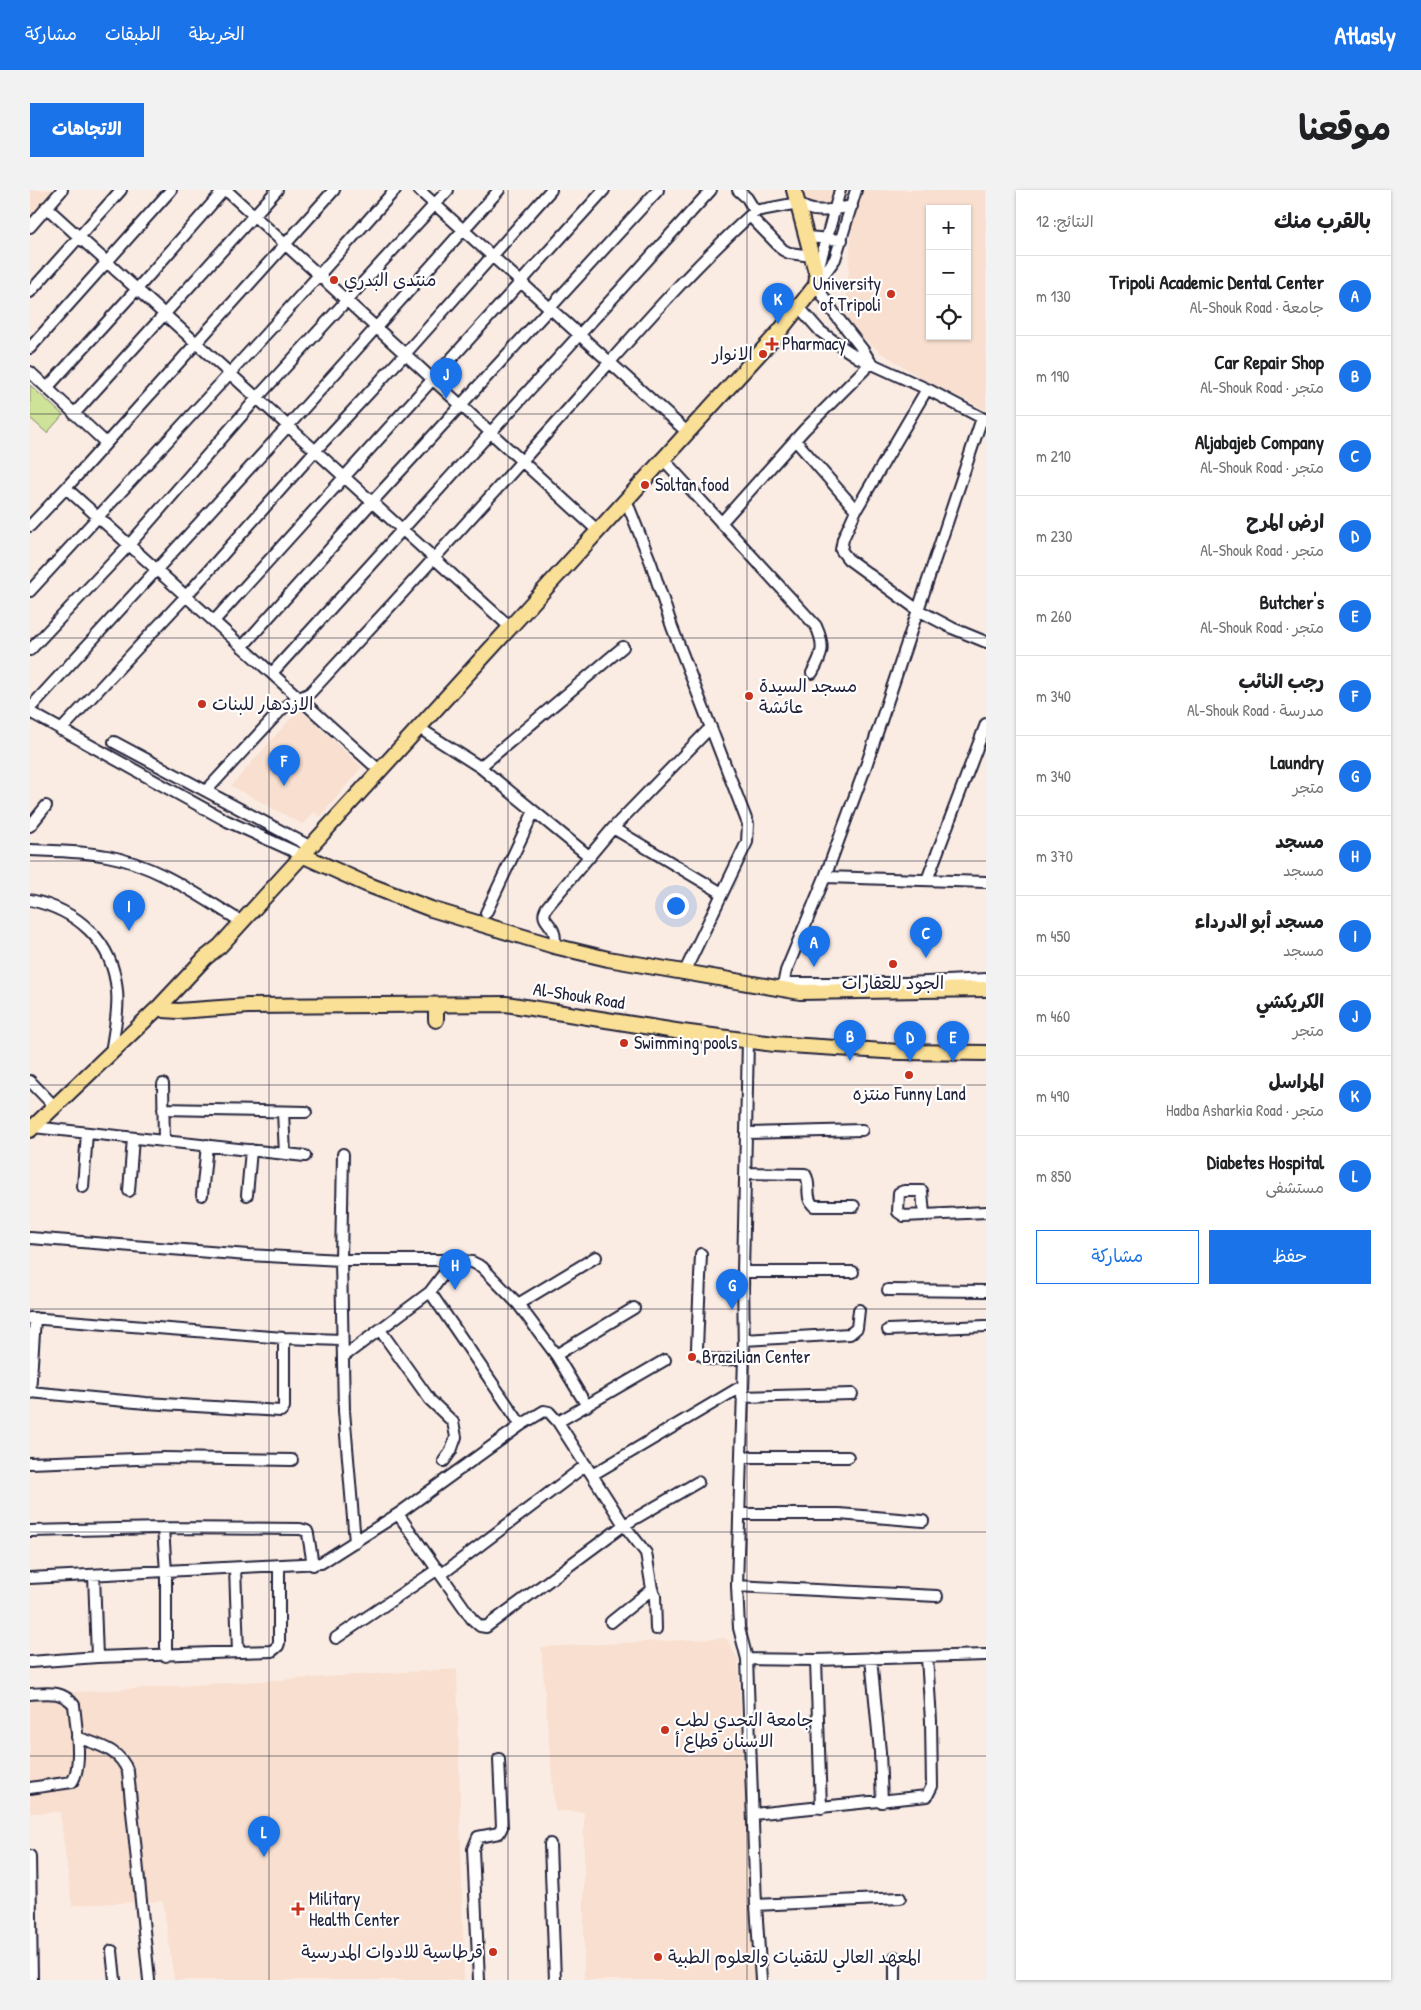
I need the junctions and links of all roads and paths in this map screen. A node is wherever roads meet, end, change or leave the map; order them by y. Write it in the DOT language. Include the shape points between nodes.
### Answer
graph roads {
  1 [pos="62,190"];
  2 [pos="121,190"];
  3 [pos="171,190"];
  4 [pos="225,190"];
  5 [pos="277,190"];
  6 [pos="334,190"];
  7 [pos="395,190"];
  8 [pos="420,190"];
  9 [pos="448,190"];
  10 [pos="499,190"];
  11 [pos="551,190"];
  12 [pos="604,190"];
  13 [pos="658,190"];
  14 [pos="711,190"];
  15 [pos="738,190"];
  16 [pos="840,190"];
  17 [pos="856,190"];
  18 [pos="746,194"];
  19 [pos="796,197"];
  20 [pos="436,204"];
  21 [pos="852,206"];
  22 [pos="46,207"];
  23 [pos="835,209"];
  24 [pos="753,214"];
  25 [pos="254,216"];
  26 [pos="30,227"];
  27 [pos="463,229"];
  28 [pos="79,238"];
  29 [pos="807,238"];
  30 [pos="826,240"];
  31 [pos="842,240"];
  32 [pos="285,245"];
  33 [pos="491,255"];
  34 [pos="812,256"];
  35 [pos="106,262"];
  36 [pos="319,275"];
  37 [pos="816,280"];
  38 [pos="522,282"];
  39 [pos="137,290"];
  40 [pos="30,292"];
  41 [pos="347,301"];
  42 [pos="550,307"];
  43 [pos="799,307"];
  44 [pos="164,315"];
  45 [pos="375,327"];
  46 [pos="579,334"];
  47 [pos="197,344"];
  48 [pos="30,348"];
  49 [pos="405,354"];
  50 [pos="610,362"];
  51 [pos="871,363"];
  52 [pos="30,372"];
  53 [pos="229,373"];
  54 [pos="433,380"];
  55 [pos="47,388"];
  56 [pos="927,389"];
  57 [pos="257,398"];
  58 [pos="462,406"];
  59 [pos="74,414"];
  60 [pos="984,419"];
  61 [pos="288,426"];
  62 [pos="490,432"];
  63 [pos="687,432"];
  64 [pos="794,440"];
  65 [pos="106,443"];
  66 [pos="315,451"];
  67 [pos="662,458"];
  68 [pos="522,461"];
  69 [pos="344,478"];
  70 [pos="66,488"];
  71 [pos="626,500"];
  72 [pos="372,502"];
  73 [pos="856,510"];
  74 [pos="99,517"];
  75 [pos="721,522"];
  76 [pos="30,526"];
  77 [pos="402,530"];
  78 [pos="598,530"];
  79 [pos="129,545"];
  80 [pos="435,559"];
  81 [pos="157,570"];
  82 [pos="30,591"];
  83 [pos="186,596"];
  84 [pos="918,610"];
  85 [pos="214,621"];
  86 [pos="510,627"];
  87 [pos="986,642"];
  88 [pos="242,647"];
  89 [pos="623,647"];
  90 [pos="30,650"];
  91 [pos="272,673"];
  92 [pos="812,673"];
  93 [pos="300,698"];
  94 [pos="30,708"];
  95 [pos="30,712"];
  96 [pos="986,724"];
  97 [pos="711,727"];
  98 [pos="419,728"];
  99 [pos="61,730"];
  100 [pos="114,742"];
  101 [pos="480,767"];
  102 [pos="380,771"];
  103 [pos="206,791"];
  104 [pos="46,806"];
  105 [pos="534,811"];
  106 [pos="30,826"];
  107 [pos="613,828"];
  108 [pos="30,850"];
  109 [pos="306,851"];
  110 [pos="590,857"];
  111 [pos="825,877"];
  112 [pos="926,880"];
  113 [pos="986,882"];
  114 [pos="722,893"];
  115 [pos="30,900"];
  116 [pos="486,913"];
  117 [pos="242,922"];
  118 [pos="554,946"];
  119 [pos="684,973"];
  120 [pos="986,979"];
  121 [pos="783,986"];
  122 [pos="986,989"];
  123 [pos="436,1005"];
  124 [pos="162,1008"];
  125 [pos="436,1020"];
  126 [pos="748,1041"];
  127 [pos="111,1053"];
  128 [pos="986,1053"];
  129 [pos="95,1069"];
  130 [pos="30,1081"];
  131 [pos="163,1084"];
  132 [pos="55,1107"];
  133 [pos="164,1109"];
  134 [pos="283,1112"];
  135 [pos="306,1112"];
  136 [pos="31,1129"];
  137 [pos="862,1130"];
  138 [pos="88,1133"];
  139 [pos="746,1133"];
  140 [pos="133,1138"];
  141 [pos="164,1141"];
  142 [pos="206,1145"];
  143 [pos="252,1150"];
  144 [pos="286,1154"];
  145 [pos="343,1154"];
  146 [pos="306,1156"];
  147 [pos="745,1173"];
  148 [pos="83,1187"];
  149 [pos="129,1191"];
  150 [pos="202,1195"];
  151 [pos="247,1195"];
  152 [pos="854,1206"];
  153 [pos="986,1212"];
  154 [pos="924,1215"];
  155 [pos="30,1238"];
  156 [pos="701,1254"];
  157 [pos="596,1257"];
  158 [pos="341,1260"];
  159 [pos="454,1260"];
  160 [pos="743,1272"];
  161 [pos="853,1272"];
  162 [pos="888,1290"];
  163 [pos="986,1291"];
  164 [pos="430,1292"];
  165 [pos="518,1304"];
  166 [pos="634,1308"];
  167 [pos="859,1310"];
  168 [pos="33,1318"];
  169 [pos="986,1326"];
  170 [pos="380,1330"];
  171 [pos="888,1330"];
  172 [pos="284,1338"];
  173 [pos="342,1340"];
  174 [pos="744,1340"];
  175 [pos="556,1355"];
  176 [pos="343,1357"];
  177 [pos="744,1358"];
  178 [pos="665,1360"];
  179 [pos="742,1386"];
  180 [pos="30,1392"];
  181 [pos="852,1394"];
  182 [pos="742,1397"];
  183 [pos="587,1406"];
  184 [pos="558,1422"];
  185 [pos="521,1426"];
  186 [pos="741,1457"];
  187 [pos="848,1457"];
  188 [pos="292,1460"];
  189 [pos="444,1461"];
  190 [pos="30,1463"];
  191 [pos="586,1465"];
  192 [pos="592,1474"];
  193 [pos="698,1482"];
  194 [pos="398,1514"];
  195 [pos="739,1514"];
  196 [pos="923,1521"];
  197 [pos="624,1525"];
  198 [pos="164,1528"];
  199 [pos="30,1531"];
  200 [pos="355,1542"];
  201 [pos="314,1564"];
  202 [pos="279,1566"];
  203 [pos="236,1568"];
  204 [pos="440,1571"];
  205 [pos="166,1572"];
  206 [pos="94,1575"];
  207 [pos="30,1578"];
  208 [pos="736,1586"];
  209 [pos="652,1589"];
  210 [pos="937,1596"];
  211 [pos="611,1622"];
  212 [pos="656,1629"];
  213 [pos="336,1638"];
  214 [pos="238,1652"];
  215 [pos="986,1655"];
  216 [pos="166,1656"];
  217 [pos="97,1657"];
  218 [pos="927,1657"];
  219 [pos="871,1658"];
  220 [pos="747,1659"];
  221 [pos="816,1660"];
  222 [pos="30,1662"];
  223 [pos="30,1694"];
  224 [pos="77,1737"];
  225 [pos="500,1759"];
  226 [pos="30,1788"];
  227 [pos="882,1802"];
  228 [pos="821,1808"];
  229 [pos="754,1814"];
  230 [pos="550,1844"];
  231 [pos="30,1856"];
  232 [pos="900,1898"];
  233 [pos="756,1905"];
  234 [pos="112,1951"];
  235 [pos="895,1957"];
  236 [pos="32,1980"];
  237 [pos="115,1980"];
  238 [pos="149,1980"];
  239 [pos="479,1980"];
  240 [pos="555,1980"];
  241 [pos="761,1980"];
  242 [pos="895,1980"];
  1 -- 22 [label="street"];
  2 -- 28 [label="street"];
  3 -- 35 [label="street"];
  4 -- 25 [label="street"];
  4 -- 39 [label="street"];
  5 -- 25 [label="street"];
  6 -- 32 [label="street"];
  7 -- 36 [label="street"];
  8 -- 20 [label="street"];
  9 -- 20 [label="street"];
  10 -- 27 [label="street"];
  11 -- 33 [label="street"];
  12 -- 38 [label="street"];
  13 -- 42 [label="street"];
  14 -- 46 [label="street"];
  15 -- 18 [label="street"];
  16 -- 23 [label="street"];
  17 -- 21 [label="street"];
  18 -- 24 [label="street"];
  19 -- 23 [label="street" via="804,208"];
  19 -- 24 [label="street"];
  19 -- 29 [label="main road"];
  20 -- 27 [label="street"];
  20 -- 41 [label="street"];
  21 -- 23 [label="street"];
  21 -- 31 [label="street"];
  22 -- 26 [label="street"];
  22 -- 28 [label="street"];
  23 -- 30 [label="street"];
  24 -- 34 [label="street" via="782,250"];
  24 -- 50 [label="street" via="705,260"];
  25 -- 32 [label="street"];
  25 -- 44 [label="street"];
  27 -- 33 [label="street"];
  27 -- 45 [label="street"];
  28 -- 35 [label="street"];
  28 -- 40 [label="street"];
  29 -- 30 [label="street"];
  29 -- 34 [label="main road"];
  30 -- 31 [label="street"];
  30 -- 37 [label="street"];
  31 -- 37 [label="street" via="835,259"];
  32 -- 36 [label="street"];
  32 -- 47 [label="street"];
  33 -- 38 [label="street"];
  33 -- 49 [label="street"];
  34 -- 37 [label="main road"];
  35 -- 39 [label="street"];
  35 -- 48 [label="street"];
  36 -- 41 [label="street"];
  36 -- 53 [label="street"];
  37 -- 43 [label="main road"];
  37 -- 51 [label="street" via="834,313"];
  38 -- 42 [label="street"];
  38 -- 54 [label="street"];
  39 -- 44 [label="street"];
  39 -- 55 [label="street"];
  41 -- 45 [label="street"];
  41 -- 57 [label="street"];
  42 -- 46 [label="street"];
  42 -- 58 [label="street"];
  43 -- 51 [label="street" via="830,339"];
  43 -- 63 [label="main road"];
  44 -- 47 [label="street"];
  44 -- 59 [label="street"];
  45 -- 49 [label="street"];
  45 -- 61 [label="street"];
  46 -- 50 [label="street"];
  46 -- 62 [label="street"];
  47 -- 53 [label="street"];
  47 -- 65 [label="street"];
  49 -- 54 [label="street"];
  49 -- 66 [label="street"];
  50 -- 63 [label="street"];
  50 -- 68 [label="street"];
  51 -- 56 [label="street"];
  51 -- 64 [label="street"];
  52 -- 55 [label="street"];
  53 -- 57 [label="street"];
  53 -- 74 [label="street"];
  54 -- 58 [label="street"];
  54 -- 69 [label="street"];
  55 -- 59 [label="street"];
  56 -- 60 [label="street"];
  56 -- 73 [label="street"];
  57 -- 61 [label="street"];
  57 -- 79 [label="street"];
  58 -- 62 [label="street"];
  58 -- 72 [label="street"];
  59 -- 65 [label="street"];
  60 -- 84 [label="street"];
  61 -- 66 [label="street"];
  61 -- 81 [label="street"];
  62 -- 68 [label="street"];
  62 -- 77 [label="street"];
  63 -- 67 [label="main road"];
  64 -- 73 [label="street"];
  64 -- 75 [label="street"];
  65 -- 70 [label="street"];
  66 -- 69 [label="street"];
  66 -- 83 [label="street"];
  67 -- 71 [label="main road"];
  67 -- 75 [label="street"];
  68 -- 78 [label="street"];
  68 -- 80 [label="street"];
  69 -- 72 [label="street"];
  69 -- 85 [label="street"];
  70 -- 74 [label="street"];
  70 -- 76 [label="street"];
  71 -- 78 [label="main road"];
  71 -- 97 [label="street"];
  72 -- 77 [label="street"];
  72 -- 88 [label="street"];
  73 -- 84 [label="street" via="841,550 848,559"];
  74 -- 79 [label="street"];
  74 -- 82 [label="street"];
  75 -- 92 [label="street" via="816,626 822,638 822,649"];
  77 -- 80 [label="street"];
  77 -- 91 [label="street"];
  78 -- 86 [label="main road"];
  79 -- 81 [label="street"];
  79 -- 90 [label="street"];
  80 -- 86 [label="street"];
  80 -- 93 [label="street" via="310,693"];
  81 -- 83 [label="street"];
  81 -- 94 [label="street"];
  83 -- 85 [label="street"];
  83 -- 99 [label="street"];
  84 -- 87 [label="street"];
  84 -- 111 [label="street"];
  85 -- 88 [label="street"];
  86 -- 98 [label="main road"];
  88 -- 91 [label="street"];
  89 -- 101 [label="street"];
  91 -- 93 [label="street"];
  93 -- 102 [label="street"];
  93 -- 103 [label="street" via="281,710"];
  95 -- 99 [label="street"];
  96 -- 112 [label="street"];
  97 -- 107 [label="street"];
  97 -- 114 [label="street" via="749,830 747,842"];
  98 -- 101 [label="street"];
  98 -- 102 [label="main road"];
  99 -- 109 [label="street" via="227,821"];
  100 -- 103 [label="street"];
  101 -- 105 [label="street"];
  102 -- 109 [label="main road"];
  103 -- 109 [label="street"];
  104 -- 106 [label="street"];
  105 -- 110 [label="street"];
  105 -- 116 [label="street"];
  107 -- 110 [label="street"];
  107 -- 114 [label="street"];
  108 -- 117 [label="street" via="96,854 135,863 172,880"];
  109 -- 117 [label="main road"];
  109 -- 118 [label="main road" via="366,884 431,910"];
  110 -- 118 [label="street" via="545,909 544,918 554,933"];
  111 -- 112 [label="street"];
  111 -- 121 [label="street" via="786,971"];
  112 -- 113 [label="street"];
  114 -- 119 [label="street"];
  115 -- 127 [label="street" via="46,903 78,919 91,930 109,958 117,991"];
  117 -- 124 [label="main road" via="205,958"];
  118 -- 119 [label="main road"];
  119 -- 121 [label="main road"];
  120 -- 121 [label="street"];
  121 -- 122 [label="main road" via="813,993"];
  123 -- 124 [label="main road, Al-Shouk Road" via="248,1006 178,1011"];
  123 -- 125 [label="main road"];
  123 -- 126 [label="main road, Al-Shouk Road" via="523,1005"];
  124 -- 127 [label="main road"];
  124 -- 129 [label="main road" via="117,1056"];
  126 -- 128 [label="main road, Al-Shouk Road" via="829,1049"];
  126 -- 139 [label="street"];
  127 -- 129 [label="main road"];
  129 -- 132 [label="main road"];
  130 -- 132 [label="street"];
  131 -- 133 [label="street"];
  132 -- 136 [label="main road"];
  133 -- 134 [label="street"];
  133 -- 141 [label="street"];
  134 -- 135 [label="street"];
  134 -- 144 [label="street"];
  136 -- 138 [label="street"];
  137 -- 139 [label="street"];
  138 -- 140 [label="street"];
  138 -- 148 [label="street"];
  139 -- 147 [label="street"];
  140 -- 141 [label="street"];
  140 -- 149 [label="street"];
  141 -- 142 [label="street"];
  142 -- 143 [label="street"];
  142 -- 150 [label="street"];
  143 -- 144 [label="street"];
  143 -- 151 [label="street"];
  144 -- 146 [label="street"];
  145 -- 158 [label="street"];
  147 -- 152 [label="street" via="805,1174 809,1200 814,1206"];
  147 -- 160 [label="street"];
  153 -- 154 [label="street"];
  155 -- 158 [label="street"];
  156 -- 177 [label="street" via="698,1353 707,1359"];
  157 -- 165 [label="street"];
  158 -- 159 [label="street"];
  158 -- 173 [label="street"];
  159 -- 164 [label="street"];
  159 -- 165 [label="street" via="482,1267"];
  160 -- 161 [label="street"];
  160 -- 174 [label="street"];
  162 -- 163 [label="street"];
  164 -- 170 [label="street"];
  164 -- 185 [label="street"];
  165 -- 175 [label="street"];
  166 -- 175 [label="street"];
  167 -- 174 [label="street" via="857,1328 850,1334"];
  168 -- 172 [label="street"];
  168 -- 180 [label="street"];
  169 -- 171 [label="street"];
  170 -- 176 [label="street"];
  170 -- 189 [label="street" via="430,1400 453,1422 456,1437"];
  172 -- 173 [label="street"];
  172 -- 180 [label="street" via="284,1407 281,1411"];
  173 -- 176 [label="street"];
  174 -- 177 [label="street"];
  175 -- 183 [label="street"];
  176 -- 200 [label="street"];
  177 -- 179 [label="street"];
  178 -- 183 [label="street"];
  179 -- 182 [label="street"];
  179 -- 192 [label="street"];
  181 -- 182 [label="street"];
  182 -- 186 [label="street"];
  183 -- 184 [label="street"];
  184 -- 185 [label="street" via="544,1411"];
  184 -- 191 [label="street"];
  185 -- 194 [label="street"];
  186 -- 187 [label="street"];
  186 -- 195 [label="street"];
  188 -- 190 [label="street" via="164,1458"];
  191 -- 192 [label="street"];
  191 -- 204 [label="street"];
  192 -- 197 [label="street"];
  193 -- 197 [label="street"];
  194 -- 200 [label="street"];
  194 -- 204 [label="street"];
  195 -- 196 [label="street" via="839,1514"];
  195 -- 208 [label="street"];
  197 -- 204 [label="street" via="486,1627 472,1619"];
  197 -- 209 [label="street" via="646,1553"];
  198 -- 199 [label="street"];
  198 -- 201 [label="street" via="304,1530 308,1534"];
  198 -- 205 [label="street"];
  200 -- 201 [label="street" via="328,1560"];
  201 -- 202 [label="street"];
  202 -- 203 [label="street"];
  202 -- 214 [label="street" via="278,1646 272,1651"];
  203 -- 205 [label="street"];
  203 -- 214 [label="street"];
  204 -- 213 [label="street"];
  205 -- 206 [label="street"];
  205 -- 216 [label="street"];
  206 -- 207 [label="street"];
  206 -- 217 [label="street"];
  208 -- 210 [label="street"];
  208 -- 220 [label="street" via="739,1628"];
  209 -- 211 [label="street"];
  209 -- 212 [label="street"];
  214 -- 216 [label="street"];
  215 -- 218 [label="street"];
  216 -- 217 [label="street"];
  217 -- 222 [label="street"];
  218 -- 219 [label="street"];
  218 -- 227 [label="street" via="931,1792 922,1798"];
  219 -- 221 [label="street"];
  219 -- 227 [label="street"];
  220 -- 221 [label="street"];
  220 -- 229 [label="street"];
  221 -- 228 [label="street"];
  223 -- 224 [label="street" via="52,1692 69,1699 74,1705"];
  224 -- 226 [label="street" via="76,1776 72,1782"];
  224 -- 238 [label="street" via="114,1751 125,1762 128,1772"];
  225 -- 239 [label="street" via="502,1826 499,1833 478,1838 473,1849"];
  227 -- 228 [label="street"];
  228 -- 229 [label="street"];
  229 -- 233 [label="street"];
  230 -- 240 [label="street"];
  231 -- 236 [label="street"];
  232 -- 233 [label="street"];
  233 -- 241 [label="street"];
  234 -- 237 [label="street"];
  235 -- 242 [label="street"];
}
